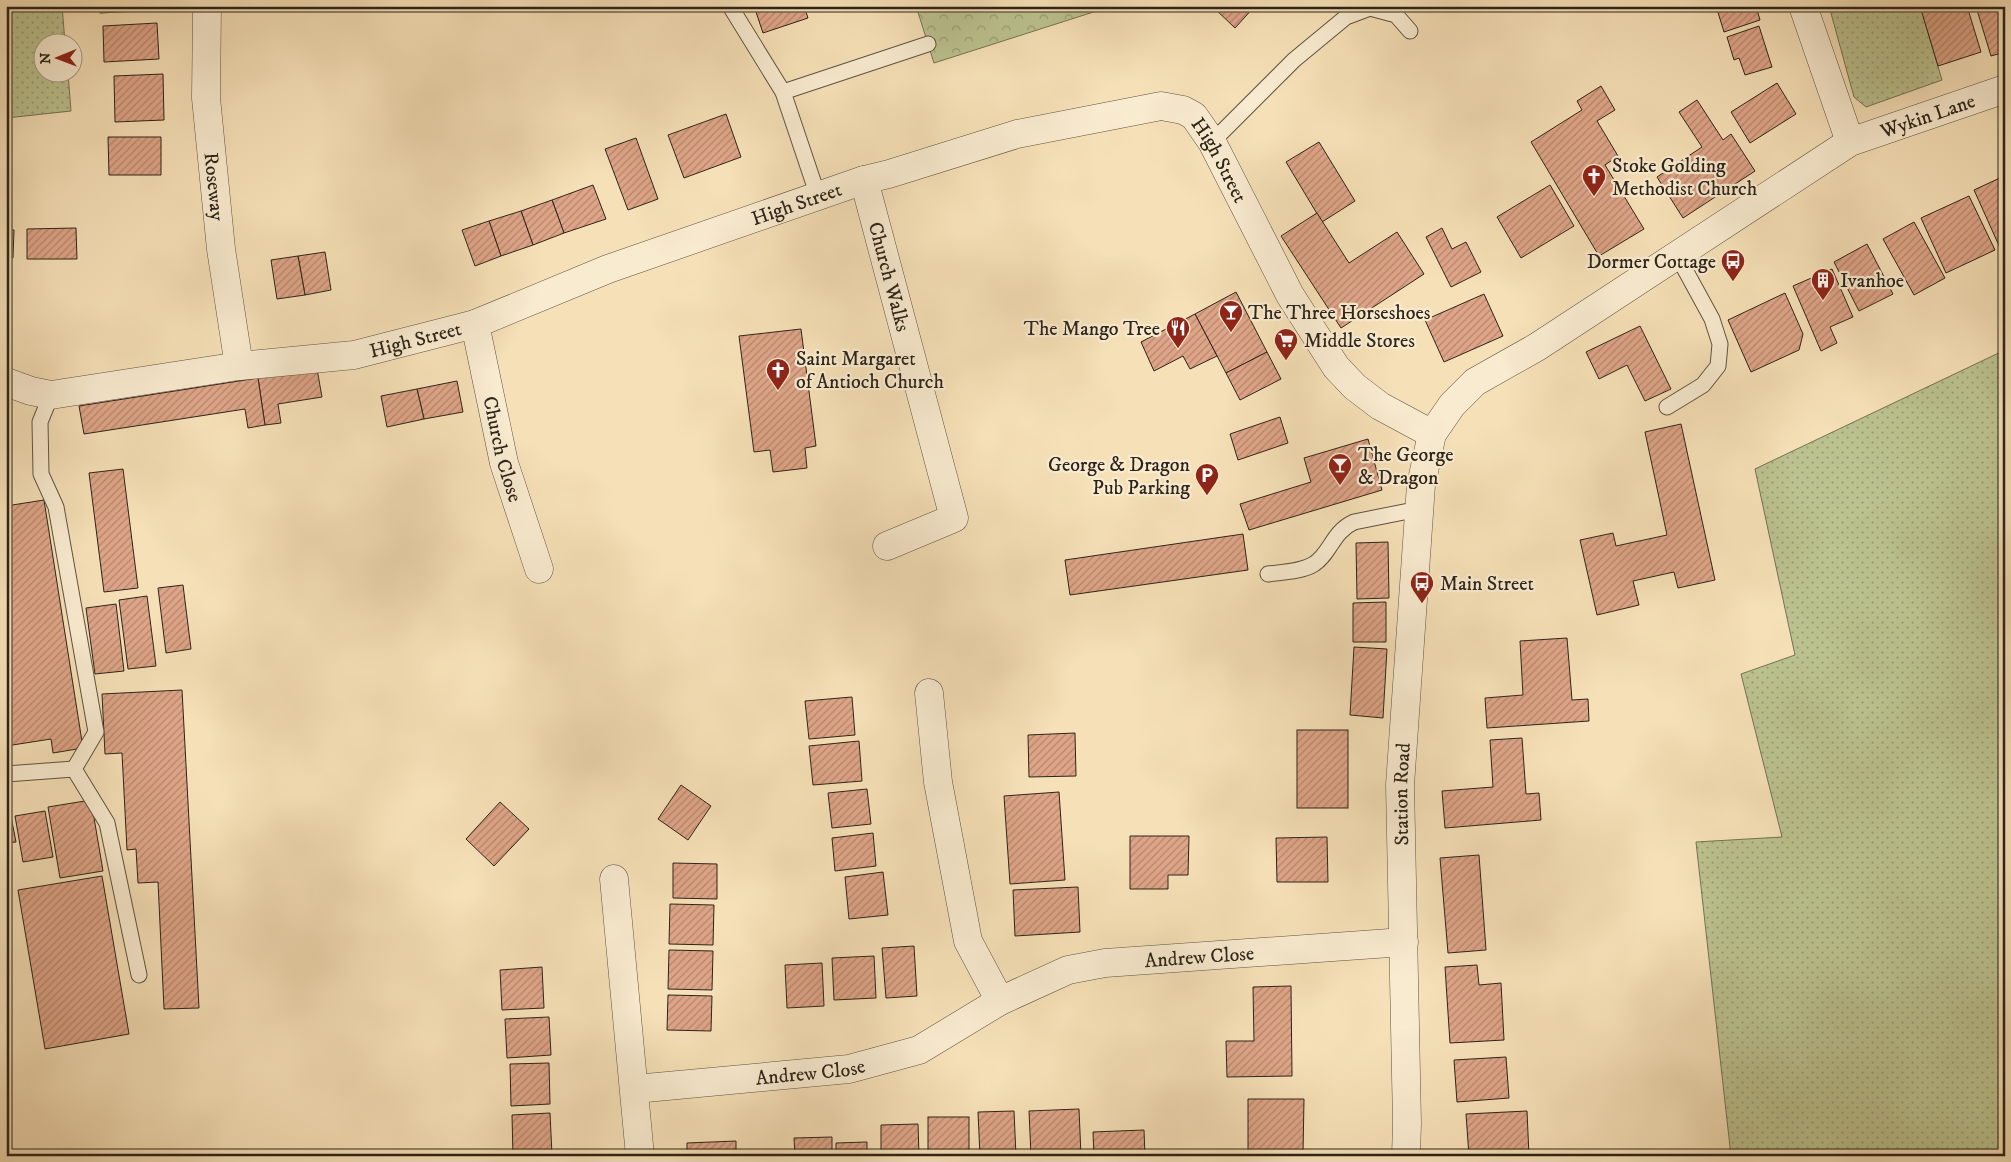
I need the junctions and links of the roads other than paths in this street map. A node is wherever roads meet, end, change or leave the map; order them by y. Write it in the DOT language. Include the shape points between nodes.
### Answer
graph roads {
  1 [pos="207,6"];
  2 [pos="730,6"];
  3 [pos="1803,6"];
  4 [pos="1410,31"];
  5 [pos="928,44"];
  6 [pos="2005,90"];
  7 [pos="783,92"];
  8 [pos="1212,142"];
  9 [pos="1850,142"];
  10 [pos="864,180"];
  11 [pos="818,196"];
  12 [pos="1677,255"];
  13 [pos="475,324"];
  14 [pos="239,366"];
  15 [pos="6,382"];
  16 [pos="51,395"];
  17 [pos="1667,407"];
  18 [pos="1432,434"];
  19 [pos="1419,509"];
  20 [pos="887,546"];
  21 [pos="539,569"];
  22 [pos="1268,574"];
  23 [pos="929,693"];
  24 [pos="74,769"];
  25 [pos="6,774"];
  26 [pos="614,880"];
  27 [pos="1404,942"];
  28 [pos="139,974"];
  29 [pos="1000,1001"];
  30 [pos="635,1089"];
  31 [pos="640,1156"];
  32 [pos="1406,1156"];
  1 -- 14 [label="street, Roseway" via="206,98 221,249"];
  2 -- 7 [label="lane"];
  3 -- 9 [label="street"];
  4 -- 8 [label="lane" via="1396,15 1370,8 1346,17 1294,60"];
  5 -- 7 [label="lane"];
  6 -- 9 [label="street, Wykin Lane"];
  7 -- 11 [label="lane"];
  8 -- 10 [label="street, High Street" via="1194,116 1183,110 1161,106 1017,134"];
  8 -- 18 [label="street, High Street" via="1290,295 1336,367 1380,406"];
  9 -- 12 [label="street"];
  10 -- 11 [label="street, High Street"];
  10 -- 20 [label="street, Church Walks" via="954,518"];
  11 -- 13 [label="street, High Street" via="608,269"];
  12 -- 17 [label="lane" via="1712,319 1720,344 1718,366 1703,385"];
  12 -- 18 [label="street" via="1537,347 1475,382 1452,405"];
  13 -- 14 [label="street, High Street" via="354,354"];
  13 -- 21 [label="street, Church Close" via="504,463"];
  14 -- 16 [label="street, High Street"];
  15 -- 16 [label="street, High Street"];
  16 -- 24 [label="lane" via="40,422 41,474 56,507 96,732"];
  18 -- 19 [label="street, Station Road"];
  19 -- 22 [label="lane" via="1350,524 1314,564"];
  19 -- 27 [label="street, Station Road" via="1400,785"];
  23 -- 29 [label="street" via="938,782 968,941"];
  24 -- 25 [label="lane"];
  24 -- 28 [label="lane" via="107,822"];
  26 -- 30 [label="street"];
  27 -- 29 [label="street, Andrew Close" via="1105,963 1068,970"];
  27 -- 32 [label="street, Station Road"];
  29 -- 30 [label="street, Andrew Close" via="919,1050 849,1069"];
  30 -- 31 [label="street"];
}
